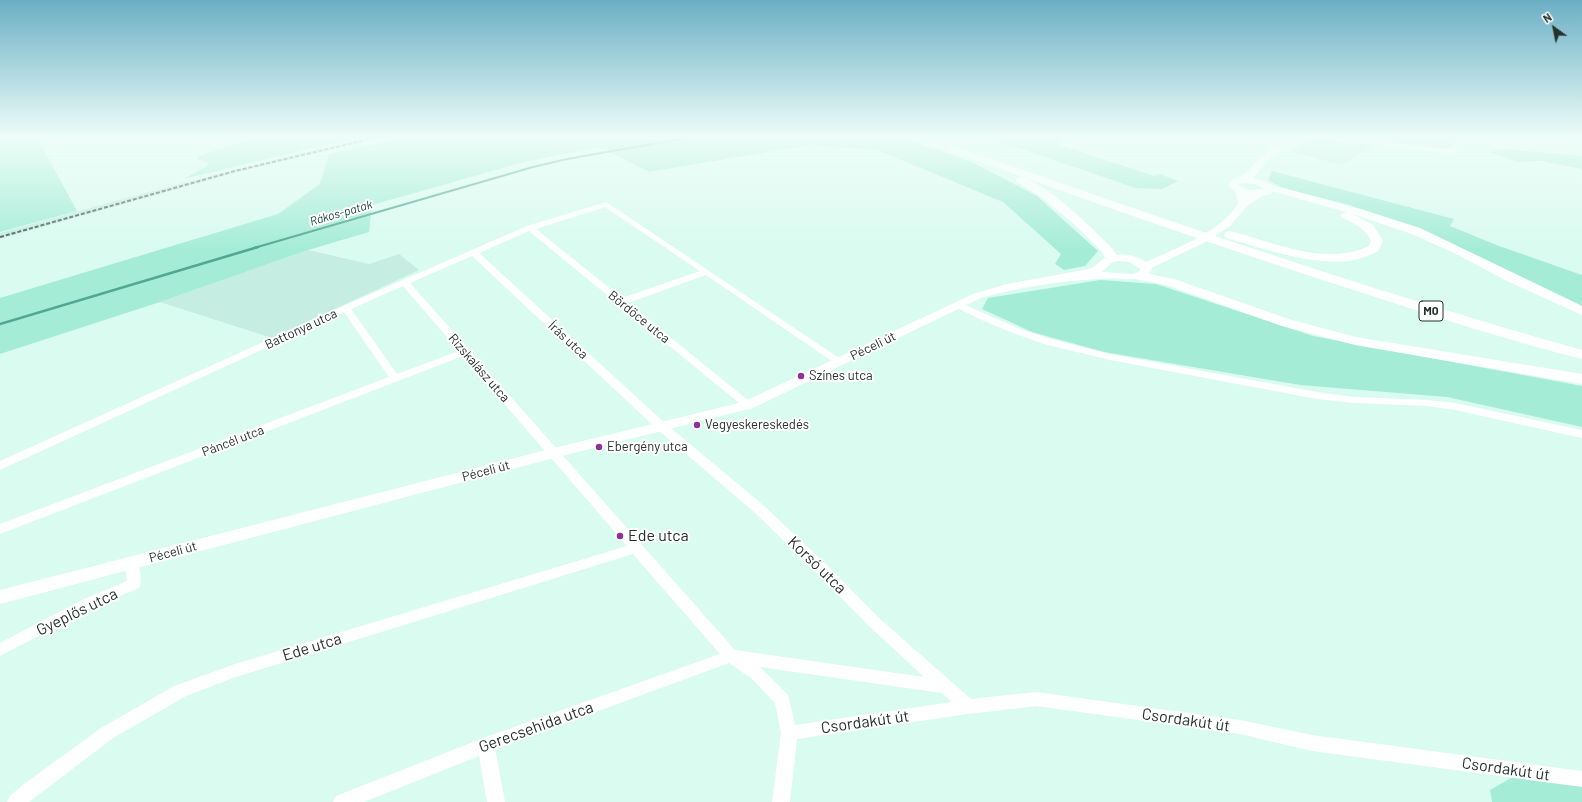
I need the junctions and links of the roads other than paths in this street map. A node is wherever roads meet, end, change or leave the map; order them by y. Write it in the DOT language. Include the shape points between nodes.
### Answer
graph roads {
  1 [pos="1010,174"];
  2 [pos="1029,174"];
  3 [pos="1043,174"];
  4 [pos="1252,174"];
  5 [pos="1258,174"];
  6 [pos="1243,180"];
  7 [pos="1238,189"];
  8 [pos="1264,189"];
  9 [pos="1243,204"];
  10 [pos="1144,212"];
  11 [pos="530,228"];
  12 [pos="1209,230"];
  13 [pos="1182,250"];
  14 [pos="474,253"];
  15 [pos="1132,259"];
  16 [pos="1285,260"];
  17 [pos="1108,262"];
  18 [pos="1143,271"];
  19 [pos="707,272"];
  20 [pos="1120,275"];
  21 [pos="1059,279"];
  22 [pos="405,283"];
  23 [pos="620,302"];
  24 [pos="958,305"];
  25 [pos="346,308"];
  26 [pos="1582,311"];
  27 [pos="1582,344"];
  28 [pos="465,352"];
  29 [pos="1582,355"];
  30 [pos="840,362"];
  31 [pos="395,379"];
  32 [pos="1582,379"];
  33 [pos="748,405"];
  34 [pos="662,426"];
  35 [pos="1582,434"];
  36 [pos="554,453"];
  37 [pos="0,466"];
  38 [pos="0,530"];
  39 [pos="635,548"];
  40 [pos="131,562"];
  41 [pos="0,597"];
  42 [pos="0,650"];
  43 [pos="731,656"];
  44 [pos="946,687"];
  45 [pos="968,707"];
  46 [pos="789,733"];
  47 [pos="486,745"];
  48 [pos="1582,779"];
  49 [pos="16,802"];
  50 [pos="342,802"];
  51 [pos="496,802"];
  52 [pos="780,802"];
  1 -- 17 [label="highway" via="1041,192 1064,210 1110,254"];
  2 -- 10 [label="highway, M0"];
  3 -- 10 [label="highway, M0"];
  4 -- 6 [label="main road"];
  5 -- 8 [label="main road"];
  6 -- 7 [label="main road" via="1234,183"];
  6 -- 8 [label="main road"];
  7 -- 8 [label="main road" via="1250,193"];
  7 -- 9 [label="main road"];
  8 -- 9 [label="main road"];
  8 -- 12 [label="highway" via="1349,216 1371,231 1376,245 1363,254 1336,258 1295,253"];
  8 -- 26 [label="highway" via="1363,213 1416,232"];
  9 -- 13 [label="main road" via="1226,224"];
  10 -- 12 [label="highway, M0"];
  10 -- 16 [label="highway, M0"];
  11 -- 14 [label="street, Battonya utca"];
  11 -- 19 [label="street, Battonya utca" via="606,204"];
  11 -- 23 [label="street, Bördöce utca"];
  12 -- 16 [label="highway, M0"];
  13 -- 15 [label="main road" via="1150,258"];
  13 -- 18 [label="main road"];
  14 -- 22 [label="street, Battonya utca"];
  14 -- 34 [label="street, Írás utca"];
  15 -- 17 [label="main road" via="1120,258"];
  15 -- 18 [label="main road"];
  16 -- 27 [label="highway, M0"];
  16 -- 29 [label="highway, M0" via="1412,305"];
  17 -- 20 [label="main road" via="1110,271"];
  17 -- 21 [label="main road" via="1097,270"];
  18 -- 20 [label="main road"];
  18 -- 32 [label="highway" via="1287,323 1356,341"];
  19 -- 23 [label="street"];
  19 -- 30 [label="street"];
  20 -- 21 [label="main road"];
  21 -- 24 [label="main road, Péceli út" via="994,290"];
  22 -- 25 [label="street, Battonya utca"];
  22 -- 28 [label="street, Rizskalász utca"];
  23 -- 33 [label="street, Bördöce utca"];
  24 -- 30 [label="main road, Péceli út"];
  24 -- 35 [label="street" via="1020,333 1116,358 1312,394 1354,400 1466,408"];
  25 -- 31 [label="street"];
  25 -- 37 [label="street, Battonya utca"];
  28 -- 31 [label="street, Páncél utca"];
  28 -- 36 [label="street, Rizskalász utca"];
  30 -- 33 [label="main road, Péceli út"];
  31 -- 38 [label="street, Páncél utca"];
  33 -- 34 [label="main road, Péceli út"];
  34 -- 36 [label="main road, Péceli út"];
  34 -- 44 [label="street, Korsó utca" via="758,508 874,622"];
  36 -- 39 [label="street"];
  36 -- 40 [label="main road, Péceli út"];
  39 -- 43 [label="street"];
  39 -- 49 [label="street, Ede utca" via="243,669 180,691 107,733"];
  40 -- 41 [label="main road, Péceli út"];
  40 -- 42 [label="street, Gyeplős utca" via="134,584"];
  43 -- 44 [label="street"];
  43 -- 46 [label="street" via="757,673 782,700"];
  43 -- 47 [label="street, Gerecsehida utca"];
  44 -- 45 [label="street, Korsó utca"];
  45 -- 46 [label="street, Csordakút út"];
  45 -- 48 [label="street, Csordakút út" via="1036,699 1240,727 1312,743"];
  46 -- 52 [label="street"];
  47 -- 50 [label="street, Gerecsehida utca"];
  47 -- 51 [label="street"];
}
